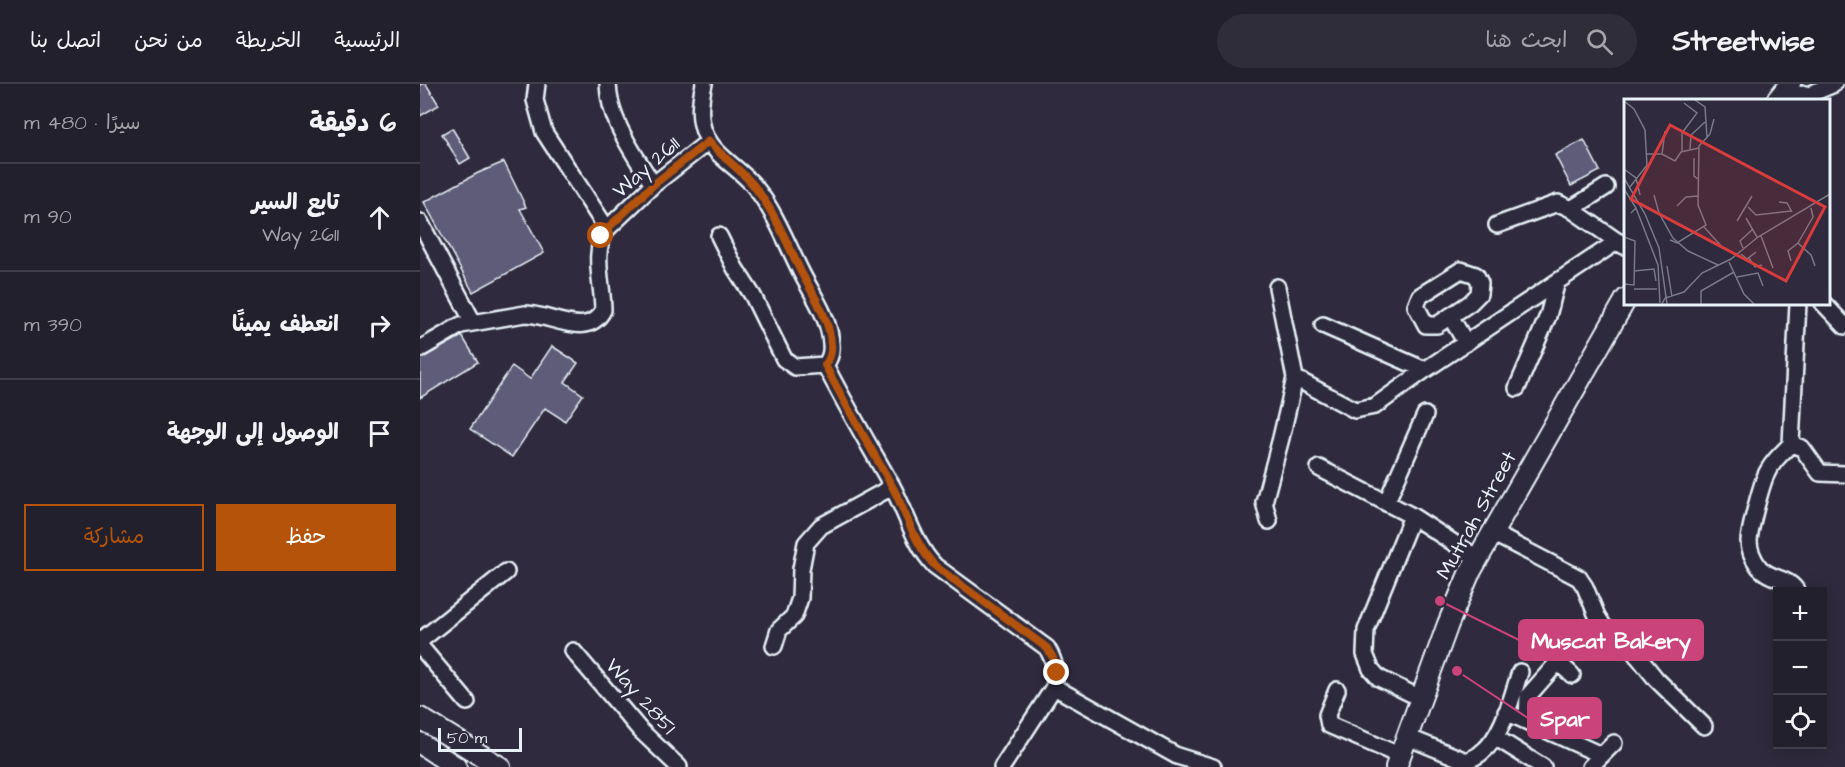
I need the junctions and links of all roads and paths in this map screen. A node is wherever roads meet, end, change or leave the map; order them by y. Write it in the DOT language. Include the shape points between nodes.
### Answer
graph roads {
  1 [pos="537,84"];
  2 [pos="608,84"];
  3 [pos="704,84"];
  4 [pos="1834,84"];
  5 [pos="1796,93"];
  6 [pos="709,141"];
  7 [pos="653,185"];
  8 [pos="1606,187"];
  9 [pos="1571,209"];
  10 [pos="420,222"];
  11 [pos="1497,225"];
  12 [pos="607,229"];
  13 [pos="719,236"];
  14 [pos="1622,244"];
  15 [pos="1556,285"];
  16 [pos="1277,287"];
  17 [pos="1624,302"];
  18 [pos="1633,304"];
  19 [pos="1798,304"];
  20 [pos="1824,304"];
  21 [pos="1450,316"];
  22 [pos="473,322"];
  23 [pos="1323,325"];
  24 [pos="1845,326"];
  25 [pos="1466,343"];
  26 [pos="420,349"];
  27 [pos="825,365"];
  28 [pos="1425,370"];
  29 [pos="1295,378"];
  30 [pos="1517,388"];
  31 [pos="1425,415"];
  32 [pos="1791,444"];
  33 [pos="1319,468"];
  34 [pos="1845,474"];
  35 [pos="892,487"];
  36 [pos="1386,503"];
  37 [pos="1412,516"];
  38 [pos="1269,521"];
  39 [pos="1500,537"];
  40 [pos="1477,558"];
  41 [pos="506,572"];
  42 [pos="1795,587"];
  43 [pos="1658,638"];
  44 [pos="420,641"];
  45 [pos="420,646"];
  46 [pos="774,646"];
  47 [pos="573,651"];
  48 [pos="1637,656"];
  49 [pos="1520,672"];
  50 [pos="1572,675"];
  51 [pos="1054,687"];
  52 [pos="1337,690"];
  53 [pos="1422,699"];
  54 [pos="467,702"];
  55 [pos="1506,712"];
  56 [pos="420,718"];
  57 [pos="1527,720"];
  58 [pos="1704,726"];
  59 [pos="1495,737"];
  60 [pos="1417,741"];
  61 [pos="420,743"];
  62 [pos="1614,743"];
  63 [pos="1601,755"];
  64 [pos="1401,763"];
  65 [pos="456,767"];
  66 [pos="500,767"];
  67 [pos="679,767"];
  68 [pos="1002,767"];
  69 [pos="1213,767"];
  70 [pos="1543,767"];
  71 [pos="1590,767"];
  1 -- 12 [label="street" via="535,100 544,132"];
  2 -- 7 [label="street" via="619,127"];
  3 -- 6 [label="street" via="700,112"];
  4 -- 5 [label="street"];
  6 -- 7 [label="street, Way 2611"];
  6 -- 27 [label="street" via="754,186 774,218 824,319 831,344 830,360"];
  7 -- 12 [label="street, Way 2611"];
  8 -- 9 [label="street"];
  9 -- 11 [label="street" via="1558,203"];
  9 -- 14 [label="street"];
  10 -- 22 [label="street"];
  12 -- 22 [label="street, Way 2611" via="598,246 603,310 592,324 583,326 534,314"];
  13 -- 27 [label="street" via="784,359 795,367"];
  14 -- 15 [label="street"];
  15 -- 25 [label="street"];
  15 -- 30 [label="street" via="1548,316"];
  16 -- 29 [label="street"];
  17 -- 40 [label="main road, Mutrah Street"];
  18 -- 39 [label="main road, Mutrah Street"];
  19 -- 32 [label="street"];
  20 -- 24 [label="street"];
  21 -- 25 [label="street"];
  22 -- 26 [label="street, Way 2611"];
  23 -- 28 [label="street"];
  25 -- 28 [label="street"];
  27 -- 35 [label="street"];
  28 -- 29 [label="street" via="1375,406 1355,410"];
  29 -- 38 [label="street" via="1264,502"];
  31 -- 36 [label="street"];
  32 -- 34 [label="street" via="1802,448 1820,473"];
  32 -- 42 [label="street" via="1765,476 1749,543 1760,568"];
  33 -- 36 [label="street"];
  35 -- 46 [label="street" via="821,526 806,543 800,598 794,616 779,630"];
  35 -- 51 [label="street" via="926,556 935,566 1047,648 1057,673"];
  36 -- 37 [label="street"];
  37 -- 40 [label="street"];
  37 -- 53 [label="street" via="1366,630 1365,654 1379,678"];
  39 -- 48 [label="street" via="1579,578 1604,627"];
  39 -- 60 [label="main road, Mutrah Street" via="1468,601"];
  40 -- 53 [label="main road, Mutrah Street"];
  41 -- 44 [label="street"];
  43 -- 48 [label="street"];
  45 -- 54 [label="street"];
  47 -- 67 [label="street, Way 2851" via="640,730"];
  48 -- 58 [label="street"];
  49 -- 55 [label="street"];
  50 -- 57 [label="street" via="1558,662 1528,696"];
  51 -- 68 [label="street"];
  51 -- 69 [label="street" via="1177,756"];
  52 -- 64 [label="street" via="1327,715 1329,725"];
  53 -- 64 [label="main road, Mutrah Street"];
  55 -- 57 [label="street"];
  55 -- 59 [label="street"];
  56 -- 66 [label="main road"];
  57 -- 63 [label="street"];
  59 -- 60 [label="street" via="1482,752 1466,761"];
  59 -- 70 [label="street"];
  60 -- 64 [label="main road, Mutrah Street"];
  61 -- 65 [label="main road"];
  62 -- 63 [label="street"];
  63 -- 71 [label="street"];
}
